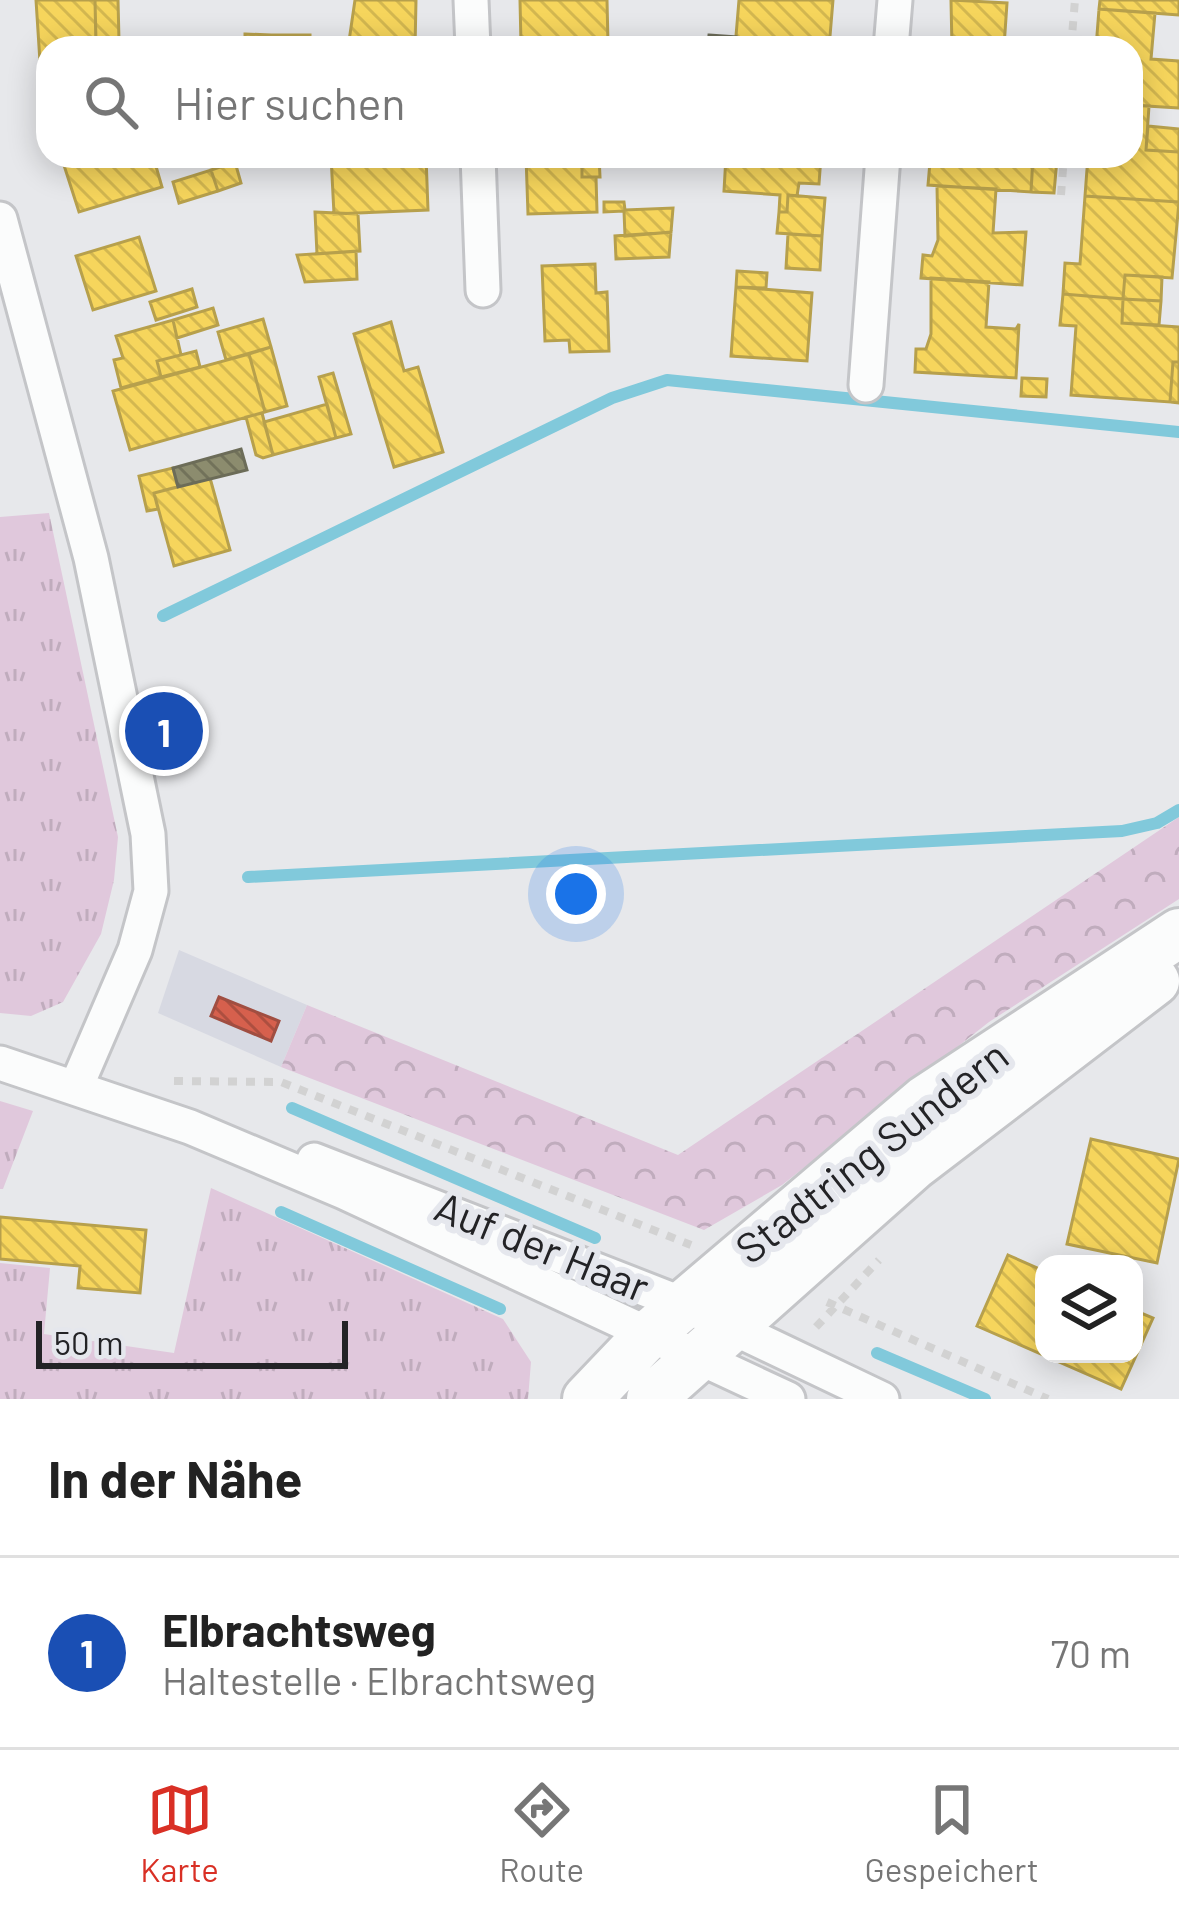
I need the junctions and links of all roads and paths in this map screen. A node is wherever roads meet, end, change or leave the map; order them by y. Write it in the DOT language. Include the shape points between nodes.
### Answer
graph roads {
  1 [pos="471,0"];
  2 [pos="895,0"];
  3 [pos="1075,0"];
  4 [pos="472,36"];
  5 [pos="892,36"];
  6 [pos="1073,36"];
  7 [pos="478,168"];
  8 [pos="882,168"];
  9 [pos="1063,168"];
  10 [pos="1061,195"];
  11 [pos="0,219"];
  12 [pos="6,258"];
  13 [pos="483,290"];
  14 [pos="866,385"];
  15 [pos="1179,933"];
  16 [pos="1179,963"];
  17 [pos="0,1063"];
  18 [pos="168,1081"];
  19 [pos="76,1087"];
  20 [pos="190,1126"];
  21 [pos="707,1252"];
  22 [pos="683,1304"];
  23 [pos="730,1326"];
  24 [pos="817,1326"];
  25 [pos="646,1336"];
  26 [pos="694,1359"];
  27 [pos="587,1399"];
  28 [pos="651,1399"];
  29 [pos="788,1399"];
  30 [pos="882,1399"];
  31 [pos="1048,1399"];
  1 -- 4 [label="street"];
  2 -- 5 [label="street"];
  3 -- 6 [label="path"];
  7 -- 13 [label="street"];
  8 -- 14 [label="street"];
  9 -- 10 [label="path"];
  11 -- 12 [label="street"];
  12 -- 19 [label="street" via="91,558 148,834 151,891 135,950"];
  15 -- 22 [label="main road, Stadtring Sundern" via="925,1100"];
  16 -- 23 [label="main road, Stadtring Sundern" via="930,1152"];
  17 -- 19 [label="street, Auf der Haar"];
  18 -- 21 [label="path" via="281,1082"];
  19 -- 20 [label="street, Auf der Haar"];
  20 -- 22 [label="street, Auf der Haar" via="349,1169"];
  20 -- 25 [label="street, Auf der Haar"];
  22 -- 23 [label="street, Auf der Haar"];
  22 -- 25 [label="main road, Stadtring Sundern"];
  23 -- 26 [label="main road, Stadtring Sundern"];
  23 -- 30 [label="street, Auf der Haar"];
  24 -- 31 [label="path" via="839,1307"];
  25 -- 26 [label="street, Auf der Haar"];
  25 -- 27 [label="main road, Stadtring Sundern"];
  26 -- 28 [label="main road, Stadtring Sundern"];
  26 -- 29 [label="street, Auf der Haar"];
}
